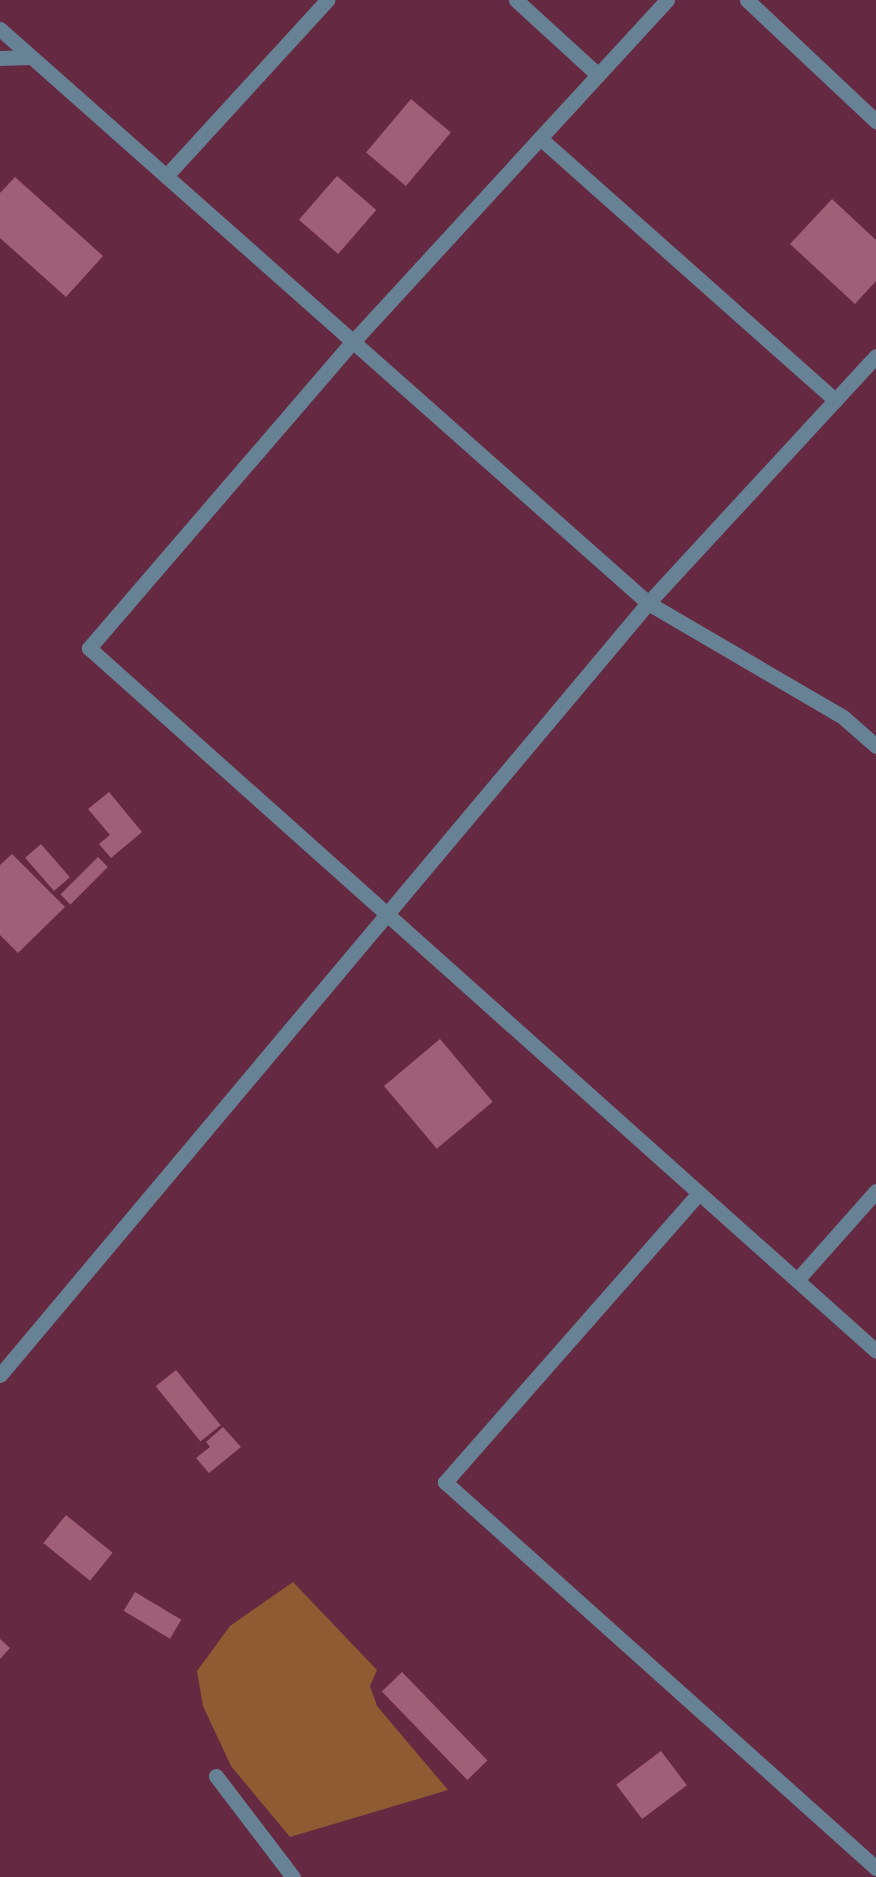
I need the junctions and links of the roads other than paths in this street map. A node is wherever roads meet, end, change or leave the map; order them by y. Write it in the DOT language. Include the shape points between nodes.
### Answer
graph roads {
  1 [pos="327,0"];
  2 [pos="516,0"];
  3 [pos="667,0"];
  4 [pos="747,0"];
  5 [pos="0,29"];
  6 [pos="31,57"];
  7 [pos="0,58"];
  8 [pos="598,75"];
  9 [pos="876,121"];
  10 [pos="540,138"];
  11 [pos="166,176"];
  12 [pos="353,341"];
  13 [pos="876,356"];
  14 [pos="835,400"];
  15 [pos="648,603"];
  16 [pos="873,737"];
  17 [pos="387,913"];
  18 [pos="876,1191"];
  19 [pos="699,1193"];
  20 [pos="797,1280"];
  21 [pos="876,1351"];
  22 [pos="0,1375"];
  23 [pos="216,1776"];
  24 [pos="876,1868"];
  25 [pos="293,1877"];
  1 -- 11 [label="street"];
  2 -- 8 [label="street"];
  3 -- 8 [label="street"];
  4 -- 9 [label="street"];
  5 -- 6 [label="street"];
  6 -- 7 [label="street"];
  6 -- 11 [label="street"];
  8 -- 10 [label="street"];
  10 -- 12 [label="street"];
  10 -- 14 [label="street"];
  11 -- 12 [label="street"];
  12 -- 15 [label="street"];
  12 -- 17 [label="street" via="89,648"];
  13 -- 14 [label="street"];
  14 -- 15 [label="street"];
  15 -- 16 [label="street"];
  15 -- 17 [label="street"];
  17 -- 19 [label="street"];
  17 -- 22 [label="street"];
  18 -- 20 [label="street"];
  19 -- 20 [label="street"];
  19 -- 24 [label="street" via="445,1482"];
  20 -- 21 [label="street"];
  23 -- 25 [label="street"];
}
